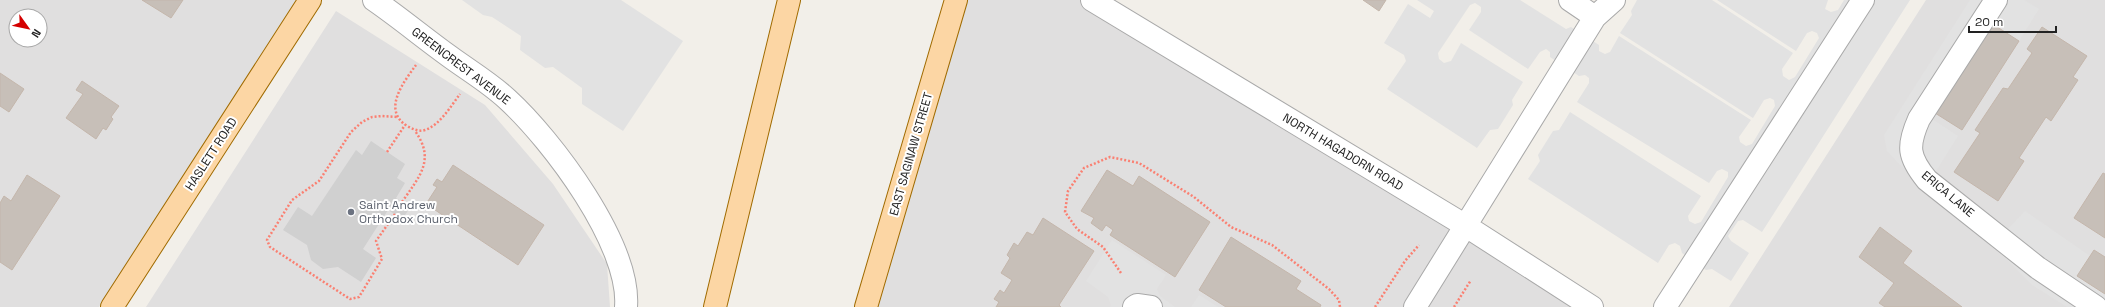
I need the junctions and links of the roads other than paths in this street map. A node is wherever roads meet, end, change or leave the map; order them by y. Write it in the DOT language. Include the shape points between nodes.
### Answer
graph roads {
  1 [pos="310,0"];
  2 [pos="374,0"];
  3 [pos="789,0"];
  4 [pos="956,0"];
  5 [pos="1092,0"];
  6 [pos="1570,0"];
  7 [pos="1614,0"];
  8 [pos="1863,0"];
  9 [pos="1996,0"];
  10 [pos="1596,16"];
  11 [pos="1466,226"];
  12 [pos="112,307"];
  13 [pos="626,307"];
  14 [pos="715,307"];
  15 [pos="866,307"];
  16 [pos="1134,307"];
  17 [pos="1151,307"];
  18 [pos="1415,307"];
  19 [pos="1592,307"];
  20 [pos="1665,307"];
  21 [pos="2096,307"];
  1 -- 12 [label="main road, HASLETT ROAD"];
  2 -- 13 [label="street, GREENCREST AVENUE" via="506,98 543,138 597,215 615,250 623,273"];
  3 -- 14 [label="main road"];
  4 -- 15 [label="main road, EAST SAGINAW STREET"];
  5 -- 11 [label="street, NORTH HAGADORN ROAD"];
  6 -- 10 [label="street"];
  7 -- 10 [label="street"];
  8 -- 20 [label="street"];
  9 -- 21 [label="street, ERICA LANE" via="1919,119 1912,134 1910,150 1916,166 1927,180 2038,268"];
  10 -- 11 [label="street"];
  11 -- 18 [label="street"];
  11 -- 19 [label="street, NORTH HAGADORN ROAD"];
  16 -- 17 [label="street"];
}
